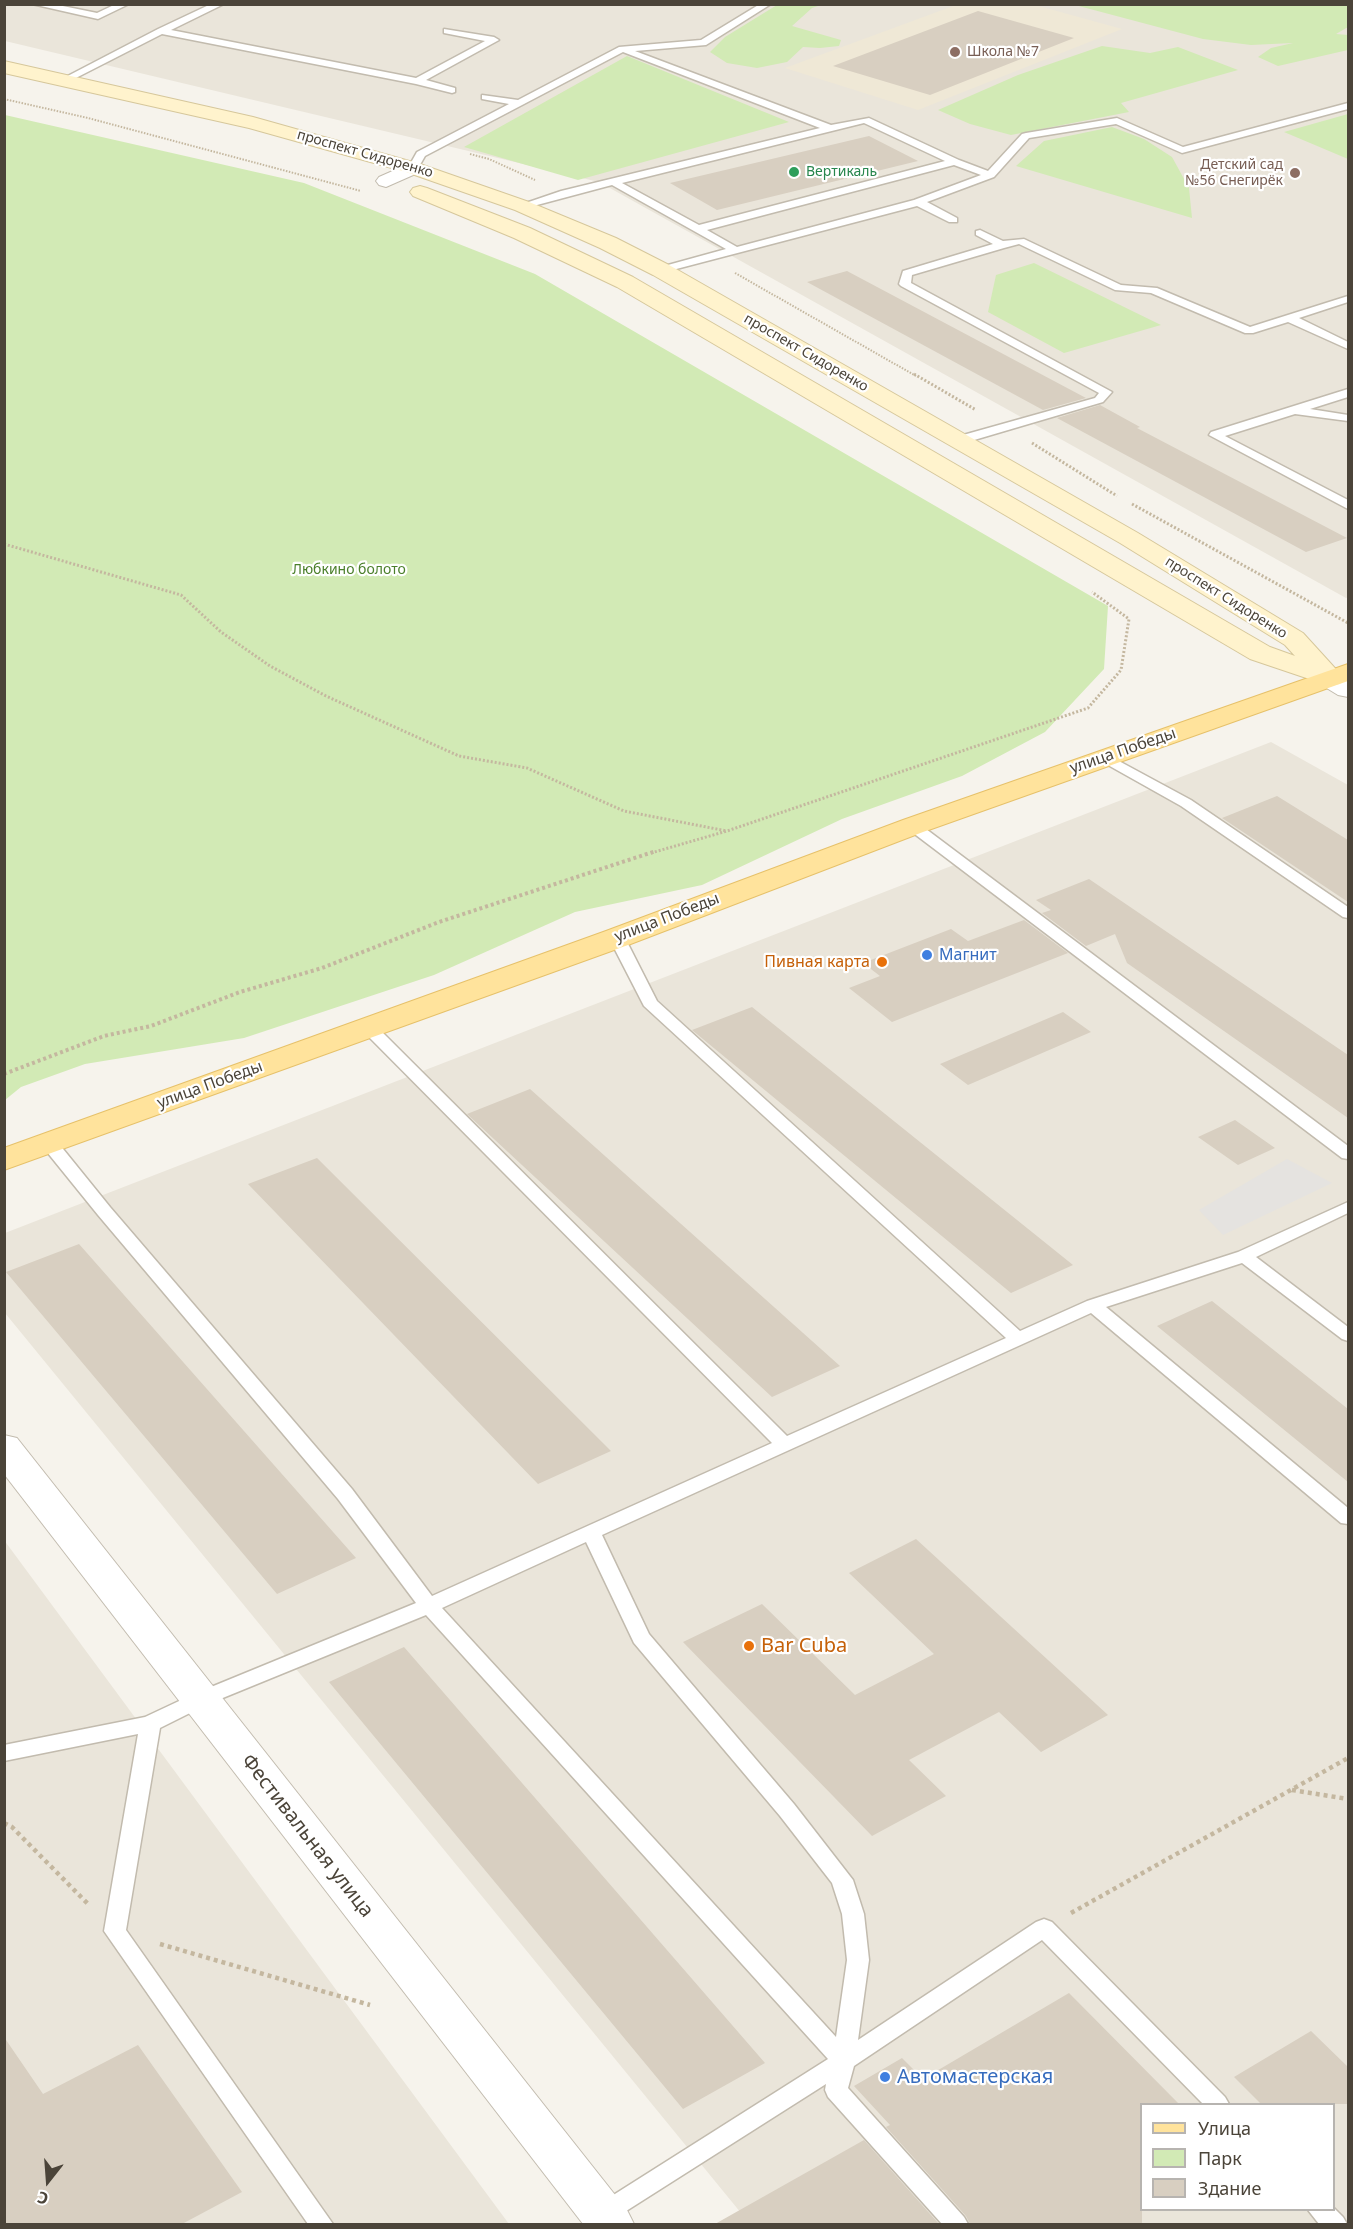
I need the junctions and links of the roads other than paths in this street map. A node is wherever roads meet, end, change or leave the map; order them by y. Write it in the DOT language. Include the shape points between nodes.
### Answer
graph roads {
  1 [pos="36,4"];
  2 [pos="125,4"];
  3 [pos="219,4"];
  4 [pos="766,4"];
  5 [pos="160,31"];
  6 [pos="447,31"];
  7 [pos="622,50"];
  8 [pos="4,67"];
  9 [pos="65,80"];
  10 [pos="417,81"];
  11 [pos="4,84"];
  12 [pos="452,90"];
  13 [pos="485,97"];
  14 [pos="521,103"];
  15 [pos="1348,106"];
  16 [pos="830,128"];
  17 [pos="955,162"];
  18 [pos="413,168"];
  19 [pos="990,175"];
  20 [pos="613,182"];
  21 [pos="378,188"];
  22 [pos="918,202"];
  23 [pos="522,206"];
  24 [pos="953,220"];
  25 [pos="697,229"];
  26 [pos="980,233"];
  27 [pos="1002,245"];
  28 [pos="735,250"];
  29 [pos="662,270"];
  30 [pos="1348,299"];
  31 [pos="1289,318"];
  32 [pos="1348,346"];
  33 [pos="1348,393"];
  34 [pos="1292,410"];
  35 [pos="1348,418"];
  36 [pos="960,440"];
  37 [pos="1348,505"];
  38 [pos="1342,680"];
  39 [pos="1104,757"];
  40 [pos="913,826"];
  41 [pos="1348,914"];
  42 [pos="617,938"];
  43 [pos="368,1027"];
  44 [pos="50,1143"];
  45 [pos="1348,1154"];
  46 [pos="4,1160"];
  47 [pos="1348,1207"];
  48 [pos="1244,1256"];
  49 [pos="1093,1305"];
  50 [pos="1348,1335"];
  51 [pos="1017,1338"];
  52 [pos="784,1444"];
  53 [pos="4,1447"];
  54 [pos="1348,1518"];
  55 [pos="591,1532"];
  56 [pos="429,1606"];
  57 [pos="201,1699"];
  58 [pos="150,1724"];
  59 [pos="4,1752"];
  60 [pos="844,2061"];
  61 [pos="1216,2103"];
  62 [pos="1321,2211"];
  63 [pos="606,2219"];
  64 [pos="321,2224"];
  65 [pos="956,2224"];
  66 [pos="1335,2224"];
  1 -- 2 [label="lane" via="98,16"];
  3 -- 5 [label="lane"];
  4 -- 7 [label="lane" via="703,43"];
  5 -- 9 [label="lane"];
  5 -- 10 [label="lane"];
  6 -- 10 [label="lane" via="494,40"];
  7 -- 14 [label="lane"];
  7 -- 16 [label="lane"];
  8 -- 9 [label="main road, проспект Сидоренко"];
  9 -- 18 [label="main road, проспект Сидоренко" via="253,123"];
  10 -- 12 [label="lane"];
  11 -- 21 [label="main road, проспект Сидоренко" via="246,140"];
  13 -- 14 [label="lane"];
  14 -- 18 [label="lane" via="422,154"];
  15 -- 19 [label="lane" via="1182,150 1117,121 1026,136"];
  16 -- 17 [label="lane" via="865,120"];
  16 -- 20 [label="lane"];
  17 -- 19 [label="lane"];
  17 -- 25 [label="lane"];
  18 -- 21 [label="street"];
  18 -- 23 [label="main road, проспект Сидоренко"];
  19 -- 22 [label="lane"];
  20 -- 23 [label="lane"];
  20 -- 25 [label="lane"];
  21 -- 38 [label="main road, проспект Сидоренко" via="439,199 522,232 625,282 1260,652"];
  22 -- 24 [label="lane"];
  22 -- 28 [label="lane"];
  23 -- 29 [label="main road, проспект Сидоренко"];
  25 -- 28 [label="lane"];
  26 -- 27 [label="lane"];
  27 -- 31 [label="lane" via="1020,241 1119,288 1153,290 1250,331"];
  27 -- 36 [label="lane" via="908,273 905,284 1106,392 1100,400"];
  28 -- 29 [label="lane"];
  29 -- 36 [label="main road, проспект Сидоренко"];
  30 -- 31 [label="lane"];
  31 -- 32 [label="lane"];
  33 -- 34 [label="lane"];
  34 -- 35 [label="lane"];
  34 -- 37 [label="lane" via="1215,435"];
  36 -- 38 [label="main road, проспект Сидоренко" via="1294,639"];
  38 -- 39 [label="main road, улица Победы"];
  39 -- 40 [label="main road, улица Победы"];
  39 -- 41 [label="lane" via="1186,803"];
  40 -- 42 [label="main road, улица Победы"];
  40 -- 45 [label="lane"];
  42 -- 43 [label="main road, улица Победы"];
  42 -- 51 [label="lane" via="650,1003"];
  43 -- 44 [label="main road, улица Победы"];
  43 -- 52 [label="lane"];
  44 -- 46 [label="main road, улица Победы"];
  44 -- 56 [label="lane" via="345,1494"];
  47 -- 48 [label="lane"];
  48 -- 49 [label="lane"];
  48 -- 50 [label="lane"];
  49 -- 51 [label="lane"];
  49 -- 54 [label="lane"];
  51 -- 52 [label="lane"];
  52 -- 55 [label="lane"];
  53 -- 57 [label="street, Фестивальная улица"];
  55 -- 56 [label="lane"];
  55 -- 60 [label="lane" via="641,1638 842,1880 853,1914 858,1960"];
  56 -- 57 [label="lane"];
  56 -- 60 [label="lane"];
  57 -- 58 [label="lane"];
  57 -- 63 [label="street, Фестивальная улица"];
  58 -- 59 [label="lane"];
  58 -- 64 [label="lane" via="115,1931"];
  60 -- 61 [label="lane" via="1044,1928"];
  60 -- 63 [label="lane"];
  60 -- 65 [label="lane" via="836,2090"];
  62 -- 66 [label="lane"];
}
